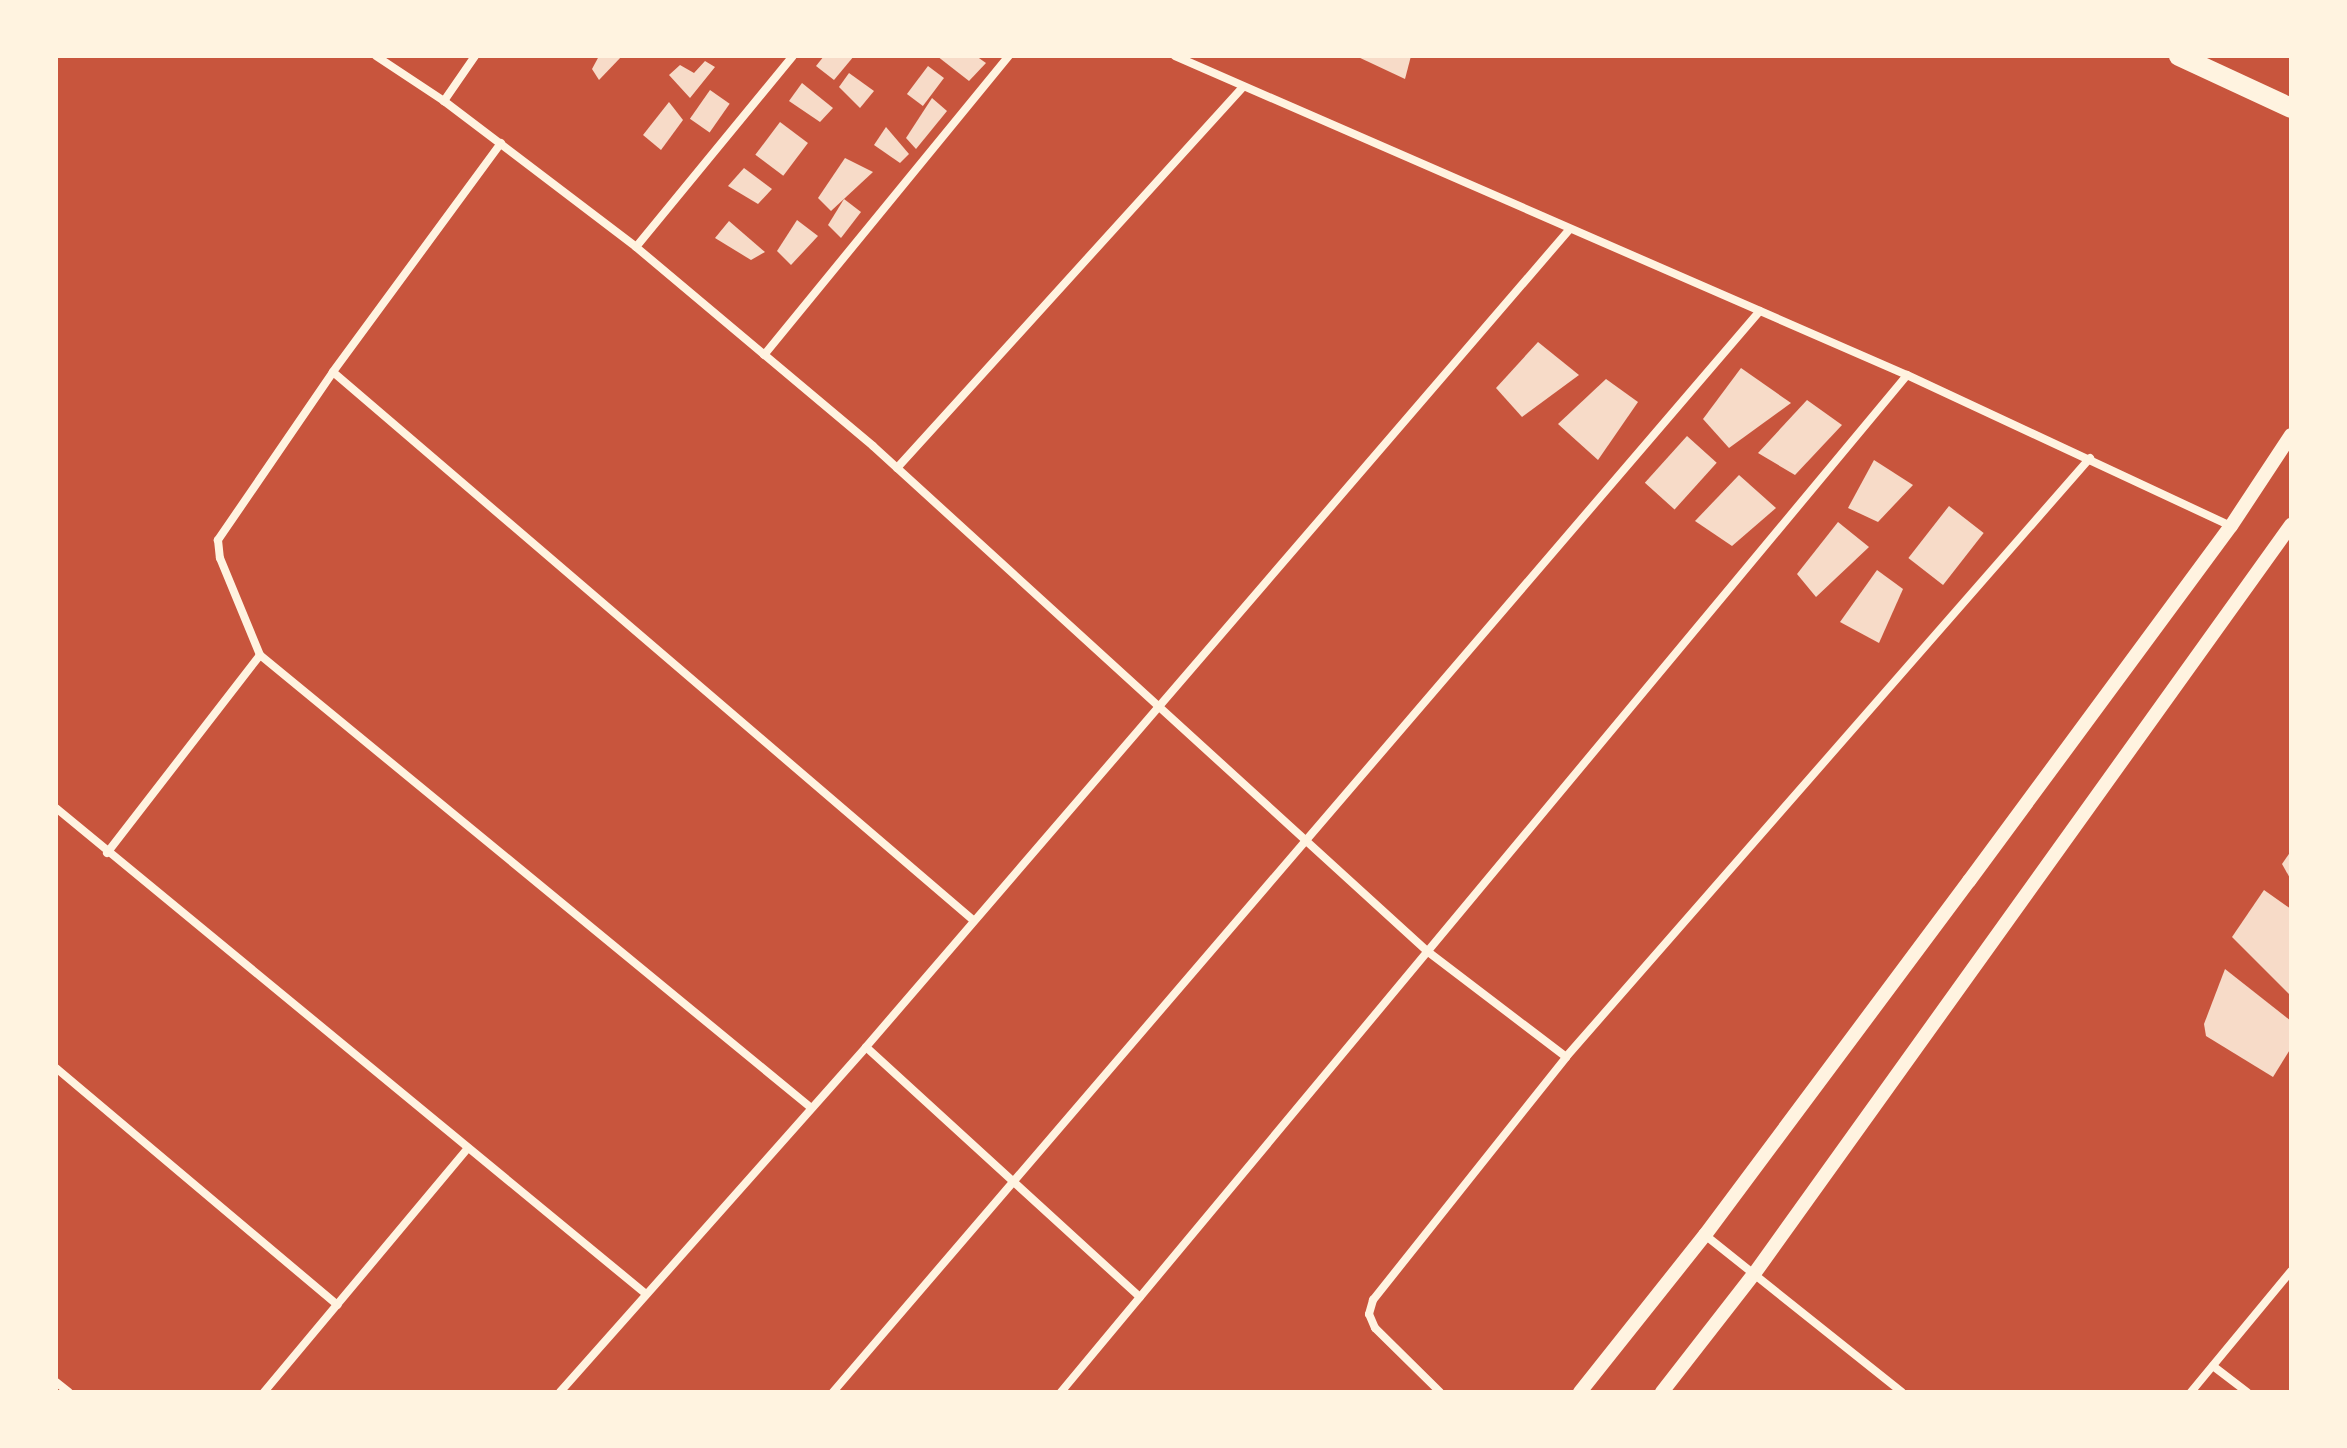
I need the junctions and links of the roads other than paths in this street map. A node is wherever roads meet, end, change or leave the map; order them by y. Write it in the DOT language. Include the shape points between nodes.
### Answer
graph roads {
  1 [pos="376,56"];
  2 [pos="475,56"];
  3 [pos="793,56"];
  4 [pos="1009,56"];
  5 [pos="1175,56"];
  6 [pos="2179,56"];
  7 [pos="1243,87"];
  8 [pos="444,101"];
  9 [pos="2291,108"];
  10 [pos="501,143"];
  11 [pos="1569,230"];
  12 [pos="636,247"];
  13 [pos="1760,311"];
  14 [pos="764,355"];
  15 [pos="333,372"];
  16 [pos="1907,375"];
  17 [pos="2291,435"];
  18 [pos="2090,458"];
  19 [pos="897,468"];
  20 [pos="2291,525"];
  21 [pos="2231,526"];
  22 [pos="260,655"];
  23 [pos="1159,707"];
  24 [pos="56,808"];
  25 [pos="1308,842"];
  26 [pos="107,853"];
  27 [pos="973,920"];
  28 [pos="1427,951"];
  29 [pos="866,1047"];
  30 [pos="1566,1057"];
  31 [pos="56,1068"];
  32 [pos="810,1107"];
  33 [pos="468,1148"];
  34 [pos="1011,1180"];
  35 [pos="1705,1235"];
  36 [pos="2291,1271"];
  37 [pos="1754,1274"];
  38 [pos="646,1294"];
  39 [pos="1140,1297"];
  40 [pos="337,1305"];
  41 [pos="2213,1366"];
  42 [pos="56,1382"];
  43 [pos="69,1392"];
  44 [pos="264,1392"];
  45 [pos="560,1392"];
  46 [pos="833,1392"];
  47 [pos="1061,1392"];
  48 [pos="1440,1392"];
  49 [pos="1580,1392"];
  50 [pos="1662,1392"];
  51 [pos="1902,1392"];
  52 [pos="2191,1392"];
  53 [pos="2247,1392"];
  1 -- 8 [label="street"];
  2 -- 8 [label="street"];
  3 -- 12 [label="street"];
  4 -- 14 [label="street"];
  5 -- 7 [label="street"];
  6 -- 9 [label="main road"];
  7 -- 11 [label="street"];
  7 -- 19 [label="street"];
  8 -- 10 [label="street"];
  10 -- 12 [label="street"];
  10 -- 15 [label="street"];
  11 -- 13 [label="street"];
  11 -- 23 [label="street"];
  12 -- 14 [label="street"];
  13 -- 16 [label="street"];
  13 -- 25 [label="street"];
  14 -- 19 [label="street"];
  15 -- 22 [label="street" via="218,540 220,558"];
  15 -- 27 [label="street"];
  16 -- 18 [label="street"];
  16 -- 28 [label="street"];
  17 -- 21 [label="street"];
  18 -- 21 [label="street"];
  18 -- 30 [label="street"];
  19 -- 23 [label="street"];
  20 -- 37 [label="street"];
  21 -- 35 [label="street"];
  22 -- 26 [label="street"];
  22 -- 32 [label="street"];
  23 -- 25 [label="street"];
  23 -- 27 [label="street"];
  24 -- 26 [label="street"];
  25 -- 28 [label="street"];
  25 -- 34 [label="street"];
  26 -- 33 [label="street"];
  27 -- 29 [label="street"];
  28 -- 30 [label="street"];
  28 -- 39 [label="street"];
  29 -- 32 [label="street"];
  29 -- 34 [label="street"];
  30 -- 48 [label="street" via="1373,1300 1369,1314 1375,1328"];
  31 -- 40 [label="street"];
  32 -- 38 [label="street"];
  33 -- 38 [label="street"];
  33 -- 40 [label="street"];
  34 -- 39 [label="street"];
  34 -- 46 [label="street"];
  35 -- 37 [label="street"];
  35 -- 49 [label="street"];
  36 -- 41 [label="street"];
  37 -- 50 [label="street"];
  37 -- 51 [label="street"];
  38 -- 45 [label="street"];
  39 -- 47 [label="street"];
  40 -- 44 [label="street"];
  41 -- 52 [label="street"];
  41 -- 53 [label="street"];
  42 -- 43 [label="street"];
}
